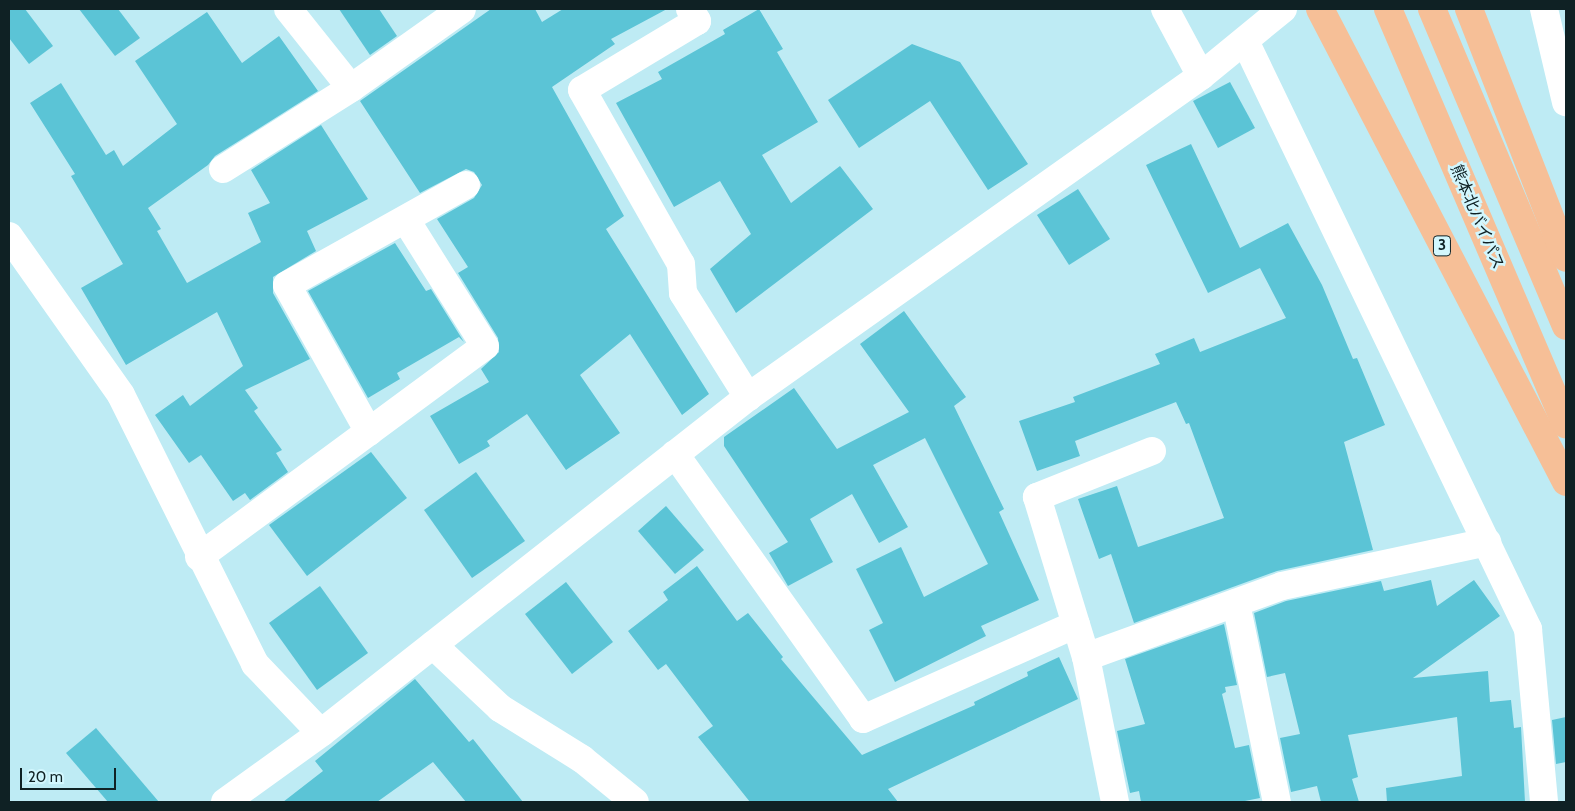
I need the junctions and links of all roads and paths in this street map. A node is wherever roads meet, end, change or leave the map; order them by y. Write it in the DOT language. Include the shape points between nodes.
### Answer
graph roads {
  1 [pos="288,9"];
  2 [pos="462,9"];
  3 [pos="690,9"];
  4 [pos="1165,9"];
  5 [pos="1283,9"];
  6 [pos="1320,9"];
  7 [pos="1388,9"];
  8 [pos="1432,9"];
  9 [pos="1469,9"];
  10 [pos="1544,9"];
  11 [pos="1245,41"];
  12 [pos="1201,76"];
  13 [pos="351,88"];
  14 [pos="1566,102"];
  15 [pos="223,169"];
  16 [pos="466,185"];
  17 [pos="406,220"];
  18 [pos="9,236"];
  19 [pos="1566,258"];
  20 [pos="1566,326"];
  21 [pos="748,397"];
  22 [pos="1566,425"];
  23 [pos="369,432"];
  24 [pos="1152,451"];
  25 [pos="675,454"];
  26 [pos="1566,482"];
  27 [pos="1487,542"];
  28 [pos="199,557"];
  29 [pos="1236,603"];
  30 [pos="1076,624"];
  31 [pos="433,645"];
  32 [pos="1086,658"];
  33 [pos="321,733"];
  34 [pos="226,802"];
  35 [pos="635,802"];
  36 [pos="1115,802"];
  37 [pos="1277,802"];
  38 [pos="1544,802"];
  1 -- 13 [label="street"];
  2 -- 13 [label="street"];
  3 -- 21 [label="street" via="697,21 582,90 682,264 683,293"];
  4 -- 12 [label="street"];
  5 -- 11 [label="street"];
  6 -- 26 [label="highway, 3"];
  7 -- 22 [label="highway, 熊本北バイパス"];
  8 -- 20 [label="highway"];
  9 -- 19 [label="highway"];
  10 -- 14 [label="street"];
  11 -- 12 [label="street"];
  11 -- 27 [label="street"];
  12 -- 21 [label="street"];
  13 -- 15 [label="street"];
  16 -- 17 [label="street"];
  17 -- 23 [label="street" via="485,346"];
  17 -- 23 [label="street" via="287,285"];
  18 -- 28 [label="street" via="121,395"];
  21 -- 25 [label="street"];
  23 -- 28 [label="street"];
  24 -- 30 [label="street" via="1037,497"];
  25 -- 30 [label="street" via="863,719"];
  25 -- 31 [label="street"];
  27 -- 29 [label="street" via="1282,586"];
  27 -- 38 [label="street" via="1528,629"];
  28 -- 33 [label="street" via="255,664"];
  29 -- 32 [label="street"];
  29 -- 37 [label="street"];
  30 -- 32 [label="street"];
  31 -- 33 [label="street"];
  31 -- 35 [label="street" via="500,708 582,759"];
  32 -- 36 [label="street"];
  33 -- 34 [label="street"];
}
